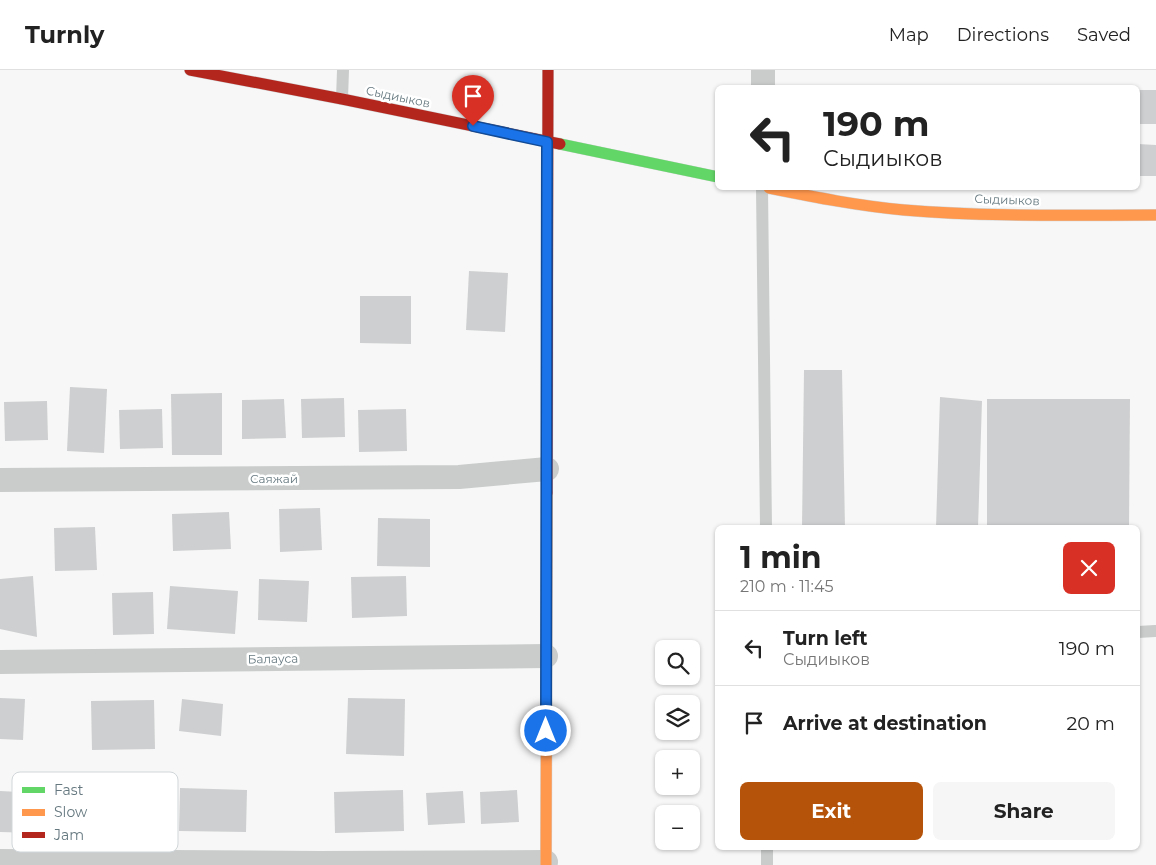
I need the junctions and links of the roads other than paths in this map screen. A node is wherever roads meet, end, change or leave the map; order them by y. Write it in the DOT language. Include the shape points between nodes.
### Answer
graph roads {
  1 [pos="190,70"];
  2 [pos="343,70"];
  3 [pos="548,70"];
  4 [pos="763,70"];
  5 [pos="763,85"];
  6 [pos="342,99"];
  7 [pos="547,142"];
  8 [pos="715,176"];
  9 [pos="762,190"];
  10 [pos="779,190"];
  11 [pos="1156,215"];
  12 [pos="547,469"];
  13 [pos="0,480"];
  14 [pos="766,525"];
  15 [pos="1155,631"];
  16 [pos="1140,632"];
  17 [pos="546,656"];
  18 [pos="0,662"];
  19 [pos="767,850"];
  20 [pos="0,861"];
  21 [pos="546,864"];
  22 [pos="767,865"];
  1 -- 6 [label="main road, Сыдиыков"];
  2 -- 6 [label="lane"];
  3 -- 7 [label="main road"];
  4 -- 5 [label="street"];
  6 -- 7 [label="main road, Сыдиыков"];
  7 -- 8 [label="main road, Сыдиыков"];
  7 -- 12 [label="main road"];
  9 -- 14 [label="lane"];
  10 -- 11 [label="main road, Сыдиыков" via="904,210 1022,215"];
  12 -- 13 [label="street, Саяжай" via="459,478"];
  12 -- 17 [label="main road"];
  15 -- 16 [label="lane"];
  17 -- 18 [label="street, Балауса"];
  17 -- 21 [label="main road"];
  19 -- 22 [label="lane"];
  20 -- 21 [label="street"];
}
